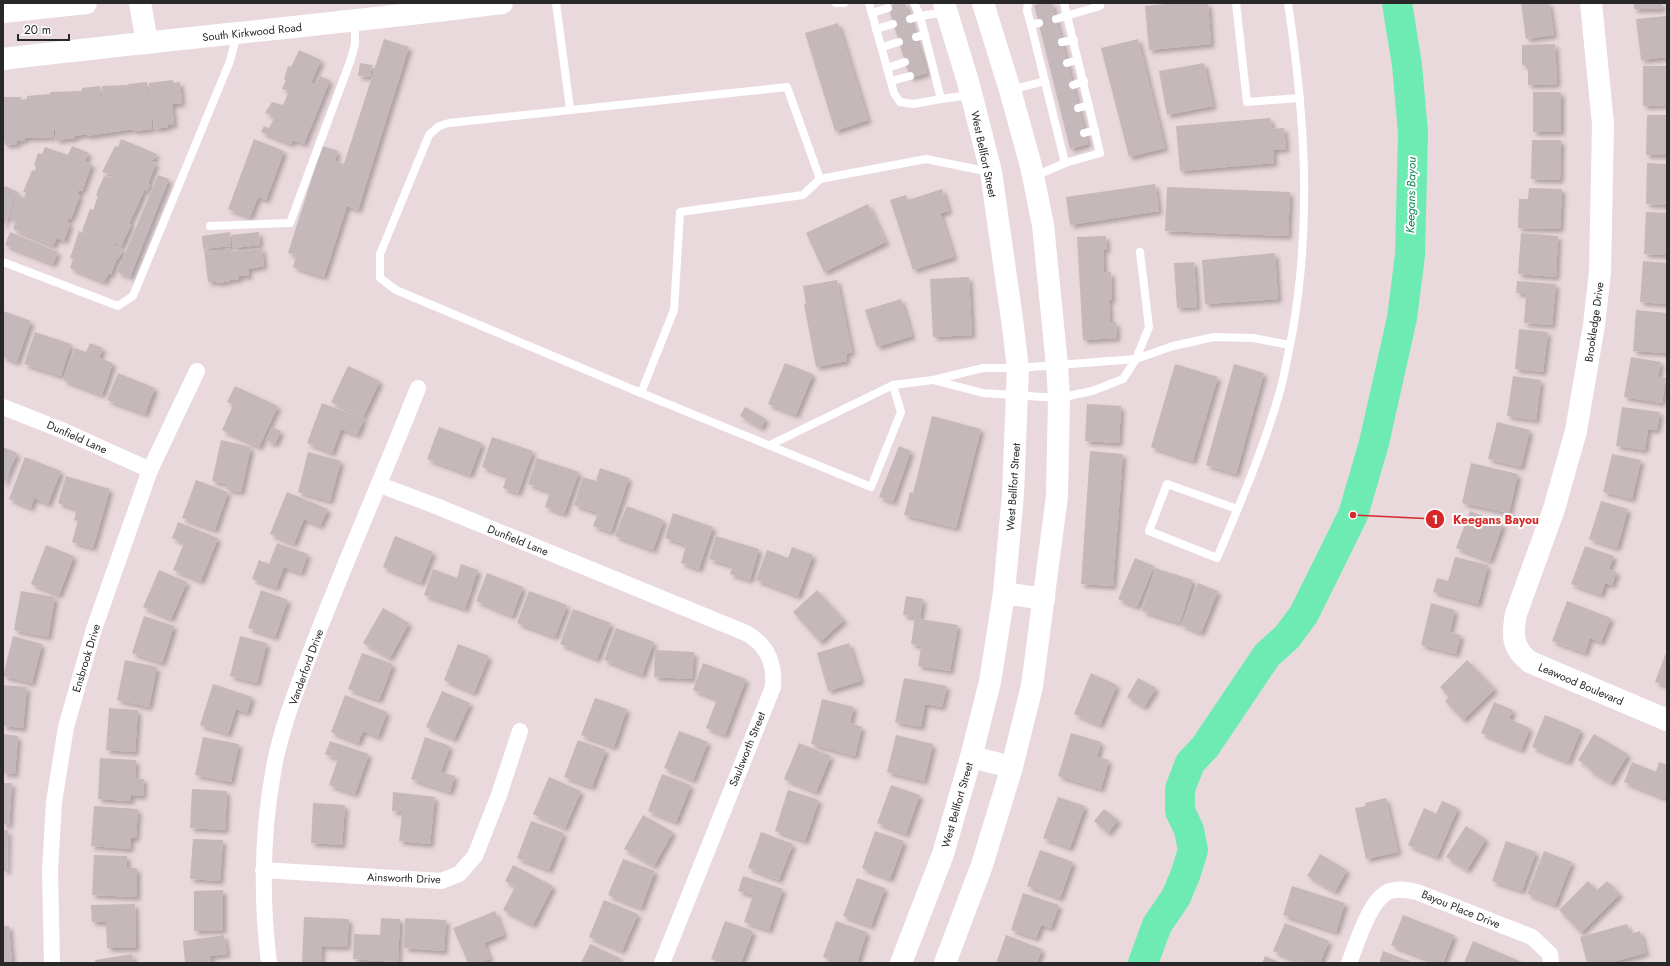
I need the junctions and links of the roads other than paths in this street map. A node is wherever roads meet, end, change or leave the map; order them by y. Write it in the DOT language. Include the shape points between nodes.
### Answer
graph roads {
  1 [pos="86,3"];
  2 [pos="140,3"];
  3 [pos="502,3"];
  4 [pos="556,3"];
  5 [pos="836,3"];
  6 [pos="844,3"];
  7 [pos="869,3"];
  8 [pos="909,3"];
  9 [pos="983,3"];
  10 [pos="1028,3"];
  11 [pos="1064,3"];
  12 [pos="1100,3"];
  13 [pos="1236,3"];
  14 [pos="1288,3"];
  15 [pos="1591,3"];
  16 [pos="945,7"];
  17 [pos="888,8"];
  18 [pos="3,12"];
  19 [pos="351,12"];
  20 [pos="872,13"];
  21 [pos="1068,15"];
  22 [pos="920,16"];
  23 [pos="910,19"];
  24 [pos="1056,19"];
  25 [pos="893,24"];
  26 [pos="876,29"];
  27 [pos="237,33"];
  28 [pos="925,35"];
  29 [pos="916,37"];
  30 [pos="1074,40"];
  31 [pos="147,42"];
  32 [pos="899,42"];
  33 [pos="1062,42"];
  34 [pos="882,47"];
  35 [pos="3,58"];
  36 [pos="1078,60"];
  37 [pos="905,62"];
  38 [pos="1067,64"];
  39 [pos="887,68"];
  40 [pos="910,76"];
  41 [pos="1045,81"];
  42 [pos="891,82"];
  43 [pos="1084,82"];
  44 [pos="1073,85"];
  45 [pos="1010,90"];
  46 [pos="971,95"];
  47 [pos="1300,98"];
  48 [pos="941,99"];
  49 [pos="1089,105"];
  50 [pos="1078,108"];
  51 [pos="570,109"];
  52 [pos="1095,130"];
  53 [pos="1084,133"];
  54 [pos="1066,163"];
  55 [pos="991,172"];
  56 [pos="1033,177"];
  57 [pos="820,179"];
  58 [pos="210,226"];
  59 [pos="1140,252"];
  60 [pos="3,262"];
  61 [pos="1290,345"];
  62 [pos="1136,359"];
  63 [pos="1057,365"];
  64 [pos="1018,368"];
  65 [pos="197,371"];
  66 [pos="933,380"];
  67 [pos="893,385"];
  68 [pos="418,388"];
  69 [pos="641,393"];
  70 [pos="1018,395"];
  71 [pos="1059,398"];
  72 [pos="3,407"];
  73 [pos="770,446"];
  74 [pos="150,470"];
  75 [pos="380,485"];
  76 [pos="1237,509"];
  77 [pos="1004,593"];
  78 [pos="656,596"];
  79 [pos="1044,599"];
  80 [pos="1513,630"];
  81 [pos="1667,720"];
  82 [pos="520,731"];
  83 [pos="971,757"];
  84 [pos="1012,766"];
  85 [pos="263,870"];
  86 [pos="52,963"];
  87 [pos="270,963"];
  88 [pos="662,963"];
  89 [pos="901,963"];
  90 [pos="945,963"];
  91 [pos="1349,963"];
  92 [pos="1551,963"];
  1 -- 18 [label="main road"];
  2 -- 31 [label="main road"];
  3 -- 19 [label="main road, South Kirkwood Road"];
  4 -- 51 [label="lane"];
  5 -- 6 [label="lane"];
  7 -- 20 [label="lane"];
  8 -- 22 [label="lane"];
  9 -- 45 [label="main road"];
  10 -- 41 [label="lane" via="1027,11 1035,24 1046,69"];
  11 -- 21 [label="lane"];
  12 -- 21 [label="lane" via="1100,6"];
  13 -- 47 [label="lane" via="1247,102"];
  14 -- 47 [label="lane"];
  15 -- 80 [label="main road, Brookledge Drive" via="1603,124 1600,272 1594,325 1576,431 1554,509 1516,614"];
  16 -- 22 [label="lane"];
  16 -- 46 [label="main road, West Bellfort Street"];
  17 -- 20 [label="lane"];
  19 -- 27 [label="main road, South Kirkwood Road"];
  19 -- 58 [label="lane" via="356,44 290,223"];
  20 -- 26 [label="lane"];
  21 -- 24 [label="lane"];
  21 -- 30 [label="lane"];
  22 -- 23 [label="lane"];
  22 -- 28 [label="lane"];
  25 -- 26 [label="lane"];
  26 -- 34 [label="lane"];
  27 -- 31 [label="main road, South Kirkwood Road"];
  27 -- 60 [label="lane" via="230,61 133,296 118,306"];
  28 -- 29 [label="lane"];
  28 -- 48 [label="lane" via="926,56"];
  30 -- 33 [label="lane"];
  30 -- 36 [label="lane"];
  31 -- 35 [label="main road, South Kirkwood Road"];
  32 -- 34 [label="lane"];
  34 -- 39 [label="lane"];
  36 -- 38 [label="lane"];
  36 -- 43 [label="lane"];
  37 -- 39 [label="lane"];
  39 -- 42 [label="lane"];
  40 -- 42 [label="lane"];
  41 -- 45 [label="lane"];
  41 -- 54 [label="lane" via="1051,90 1057,113"];
  42 -- 48 [label="lane" via="900,102 913,104"];
  43 -- 44 [label="lane"];
  43 -- 49 [label="lane"];
  45 -- 56 [label="main road"];
  46 -- 48 [label="lane"];
  46 -- 55 [label="main road, West Bellfort Street"];
  47 -- 61 [label="lane" via="1305,158 1305,200 1299,293"];
  49 -- 50 [label="lane"];
  49 -- 52 [label="lane"];
  51 -- 57 [label="lane" via="787,87"];
  51 -- 69 [label="lane" via="449,122 438,126 429,135 380,254 380,278 396,290"];
  52 -- 53 [label="lane"];
  52 -- 54 [label="lane" via="1100,153"];
  54 -- 56 [label="lane"];
  55 -- 57 [label="lane" via="926,159"];
  55 -- 64 [label="main road, West Bellfort Street"];
  56 -- 63 [label="main road" via="1043,225"];
  57 -- 69 [label="lane" via="803,194 680,212 674,310"];
  59 -- 62 [label="lane" via="1149,327"];
  61 -- 62 [label="lane" via="1253,338 1214,337 1173,346"];
  61 -- 76 [label="lane" via="1280,390"];
  62 -- 63 [label="lane"];
  62 -- 71 [label="lane" via="1123,379 1092,391"];
  63 -- 64 [label="lane"];
  63 -- 71 [label="main road"];
  64 -- 66 [label="lane" via="983,368"];
  64 -- 70 [label="main road, West Bellfort Street"];
  65 -- 74 [label="street, Ensbrook Drive"];
  66 -- 67 [label="lane"];
  66 -- 70 [label="lane" via="983,393"];
  67 -- 73 [label="lane"];
  67 -- 73 [label="lane" via="901,412 871,486"];
  68 -- 75 [label="street, Vanderford Drive"];
  69 -- 73 [label="lane"];
  70 -- 71 [label="lane"];
  70 -- 77 [label="main road, West Bellfort Street"];
  71 -- 79 [label="main road" via="1057,496"];
  72 -- 74 [label="street, Dunfield Lane"];
  74 -- 86 [label="street, Ensbrook Drive" via="94,629 66,727 54,802 50,863"];
  75 -- 78 [label="street, Dunfield Lane"];
  75 -- 85 [label="street, Vanderford Drive" via="334,593 285,727 274,766"];
  76 -- 76 [label="lane" via="1217,558 1149,531 1167,484"];
  77 -- 79 [label="main road"];
  77 -- 83 [label="main road, West Bellfort Street" via="990,682"];
  78 -- 88 [label="street, Saulsworth Street" via="755,638 769,655 774,676 773,687"];
  79 -- 84 [label="main road" via="1032,686"];
  80 -- 81 [label="main road, Leawood Boulevard" via="1519,654 1530,662"];
  82 -- 85 [label="street, Ainsworth Drive" via="475,856 458,874 441,881"];
  83 -- 84 [label="main road"];
  83 -- 89 [label="main road, West Bellfort Street" via="943,854"];
  84 -- 90 [label="main road" via="982,865"];
  85 -- 87 [label="street, Vanderford Drive"];
  91 -- 92 [label="street, Bayou Place Drive" via="1368,916 1378,900 1389,891 1402,889 1417,892 1532,937 1550,954"];
}
